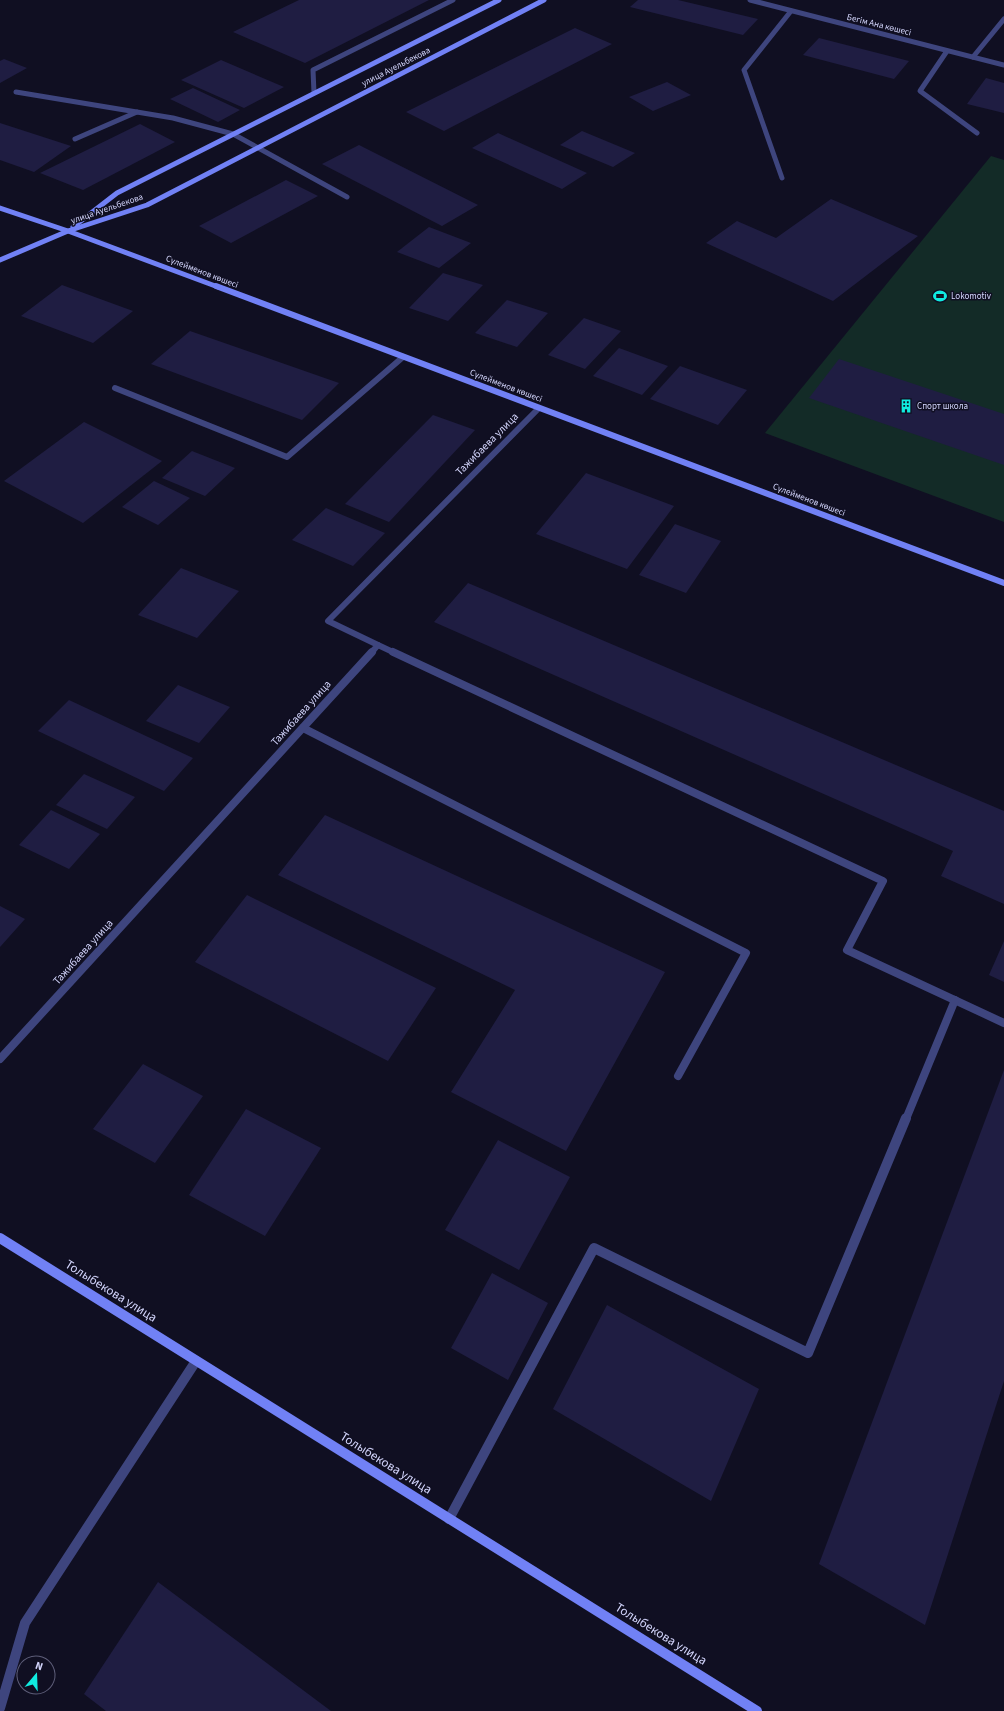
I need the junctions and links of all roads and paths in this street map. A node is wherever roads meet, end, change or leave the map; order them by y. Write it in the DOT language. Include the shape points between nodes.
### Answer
graph roads {
  1 [pos="454,0"];
  2 [pos="499,0"];
  3 [pos="544,0"];
  4 [pos="750,0"];
  5 [pos="791,11"];
  6 [pos="1004,19"];
  7 [pos="947,51"];
  8 [pos="973,57"];
  9 [pos="1004,65"];
  10 [pos="16,92"];
  11 [pos="314,93"];
  12 [pos="138,112"];
  13 [pos="977,133"];
  14 [pos="233,134"];
  15 [pos="75,139"];
  16 [pos="256,148"];
  17 [pos="782,178"];
  18 [pos="347,197"];
  19 [pos="0,208"];
  20 [pos="68,231"];
  21 [pos="0,260"];
  22 [pos="403,357"];
  23 [pos="115,388"];
  24 [pos="539,408"];
  25 [pos="1004,583"];
  26 [pos="378,645"];
  27 [pos="303,728"];
  28 [pos="955,1000"];
  29 [pos="1004,1023"];
  30 [pos="0,1059"];
  31 [pos="678,1076"];
  32 [pos="0,1238"];
  33 [pos="196,1361"];
  34 [pos="449,1519"];
  35 [pos="0,1708"];
  36 [pos="757,1711"];
  1 -- 11 [label="street" via="313,70"];
  2 -- 11 [label="street, улица Ауельбекова"];
  3 -- 16 [label="street, улица Ауельбекова"];
  4 -- 5 [label="street, Бегім Ана көшесі"];
  5 -- 7 [label="street, Бегім Ана көшесі"];
  5 -- 17 [label="street" via="744,70"];
  6 -- 8 [label="street"];
  7 -- 8 [label="street, Бегім Ана көшесі"];
  7 -- 13 [label="street" via="920,91"];
  8 -- 9 [label="street, Бегім Ана көшесі"];
  10 -- 12 [label="street"];
  11 -- 14 [label="street, улица Ауельбекова"];
  12 -- 14 [label="street" via="173,118"];
  12 -- 15 [label="street"];
  14 -- 16 [label="street"];
  14 -- 20 [label="street, улица Ауельбекова" via="117,193"];
  16 -- 18 [label="street"];
  16 -- 20 [label="street, улица Ауельбекова" via="147,205"];
  19 -- 20 [label="street, Сүлейменов көшесі"];
  20 -- 21 [label="street"];
  20 -- 22 [label="street, Сүлейменов көшесі"];
  22 -- 23 [label="street" via="287,457"];
  22 -- 24 [label="street, Сүлейменов көшесі"];
  24 -- 25 [label="street, Сүлейменов көшесі"];
  24 -- 26 [label="street, Тажибаева улица" via="328,621"];
  26 -- 27 [label="street, Тажибаева улица"];
  26 -- 28 [label="street" via="884,881 847,950"];
  27 -- 30 [label="street, Тажибаева улица"];
  27 -- 31 [label="street" via="746,953"];
  28 -- 29 [label="street"];
  28 -- 34 [label="street" via="808,1353 594,1248"];
  32 -- 33 [label="street, Толыбекова улица"];
  33 -- 34 [label="street, Толыбекова улица"];
  33 -- 35 [label="street" via="26,1622"];
  34 -- 36 [label="street, Толыбекова улица"];
}
